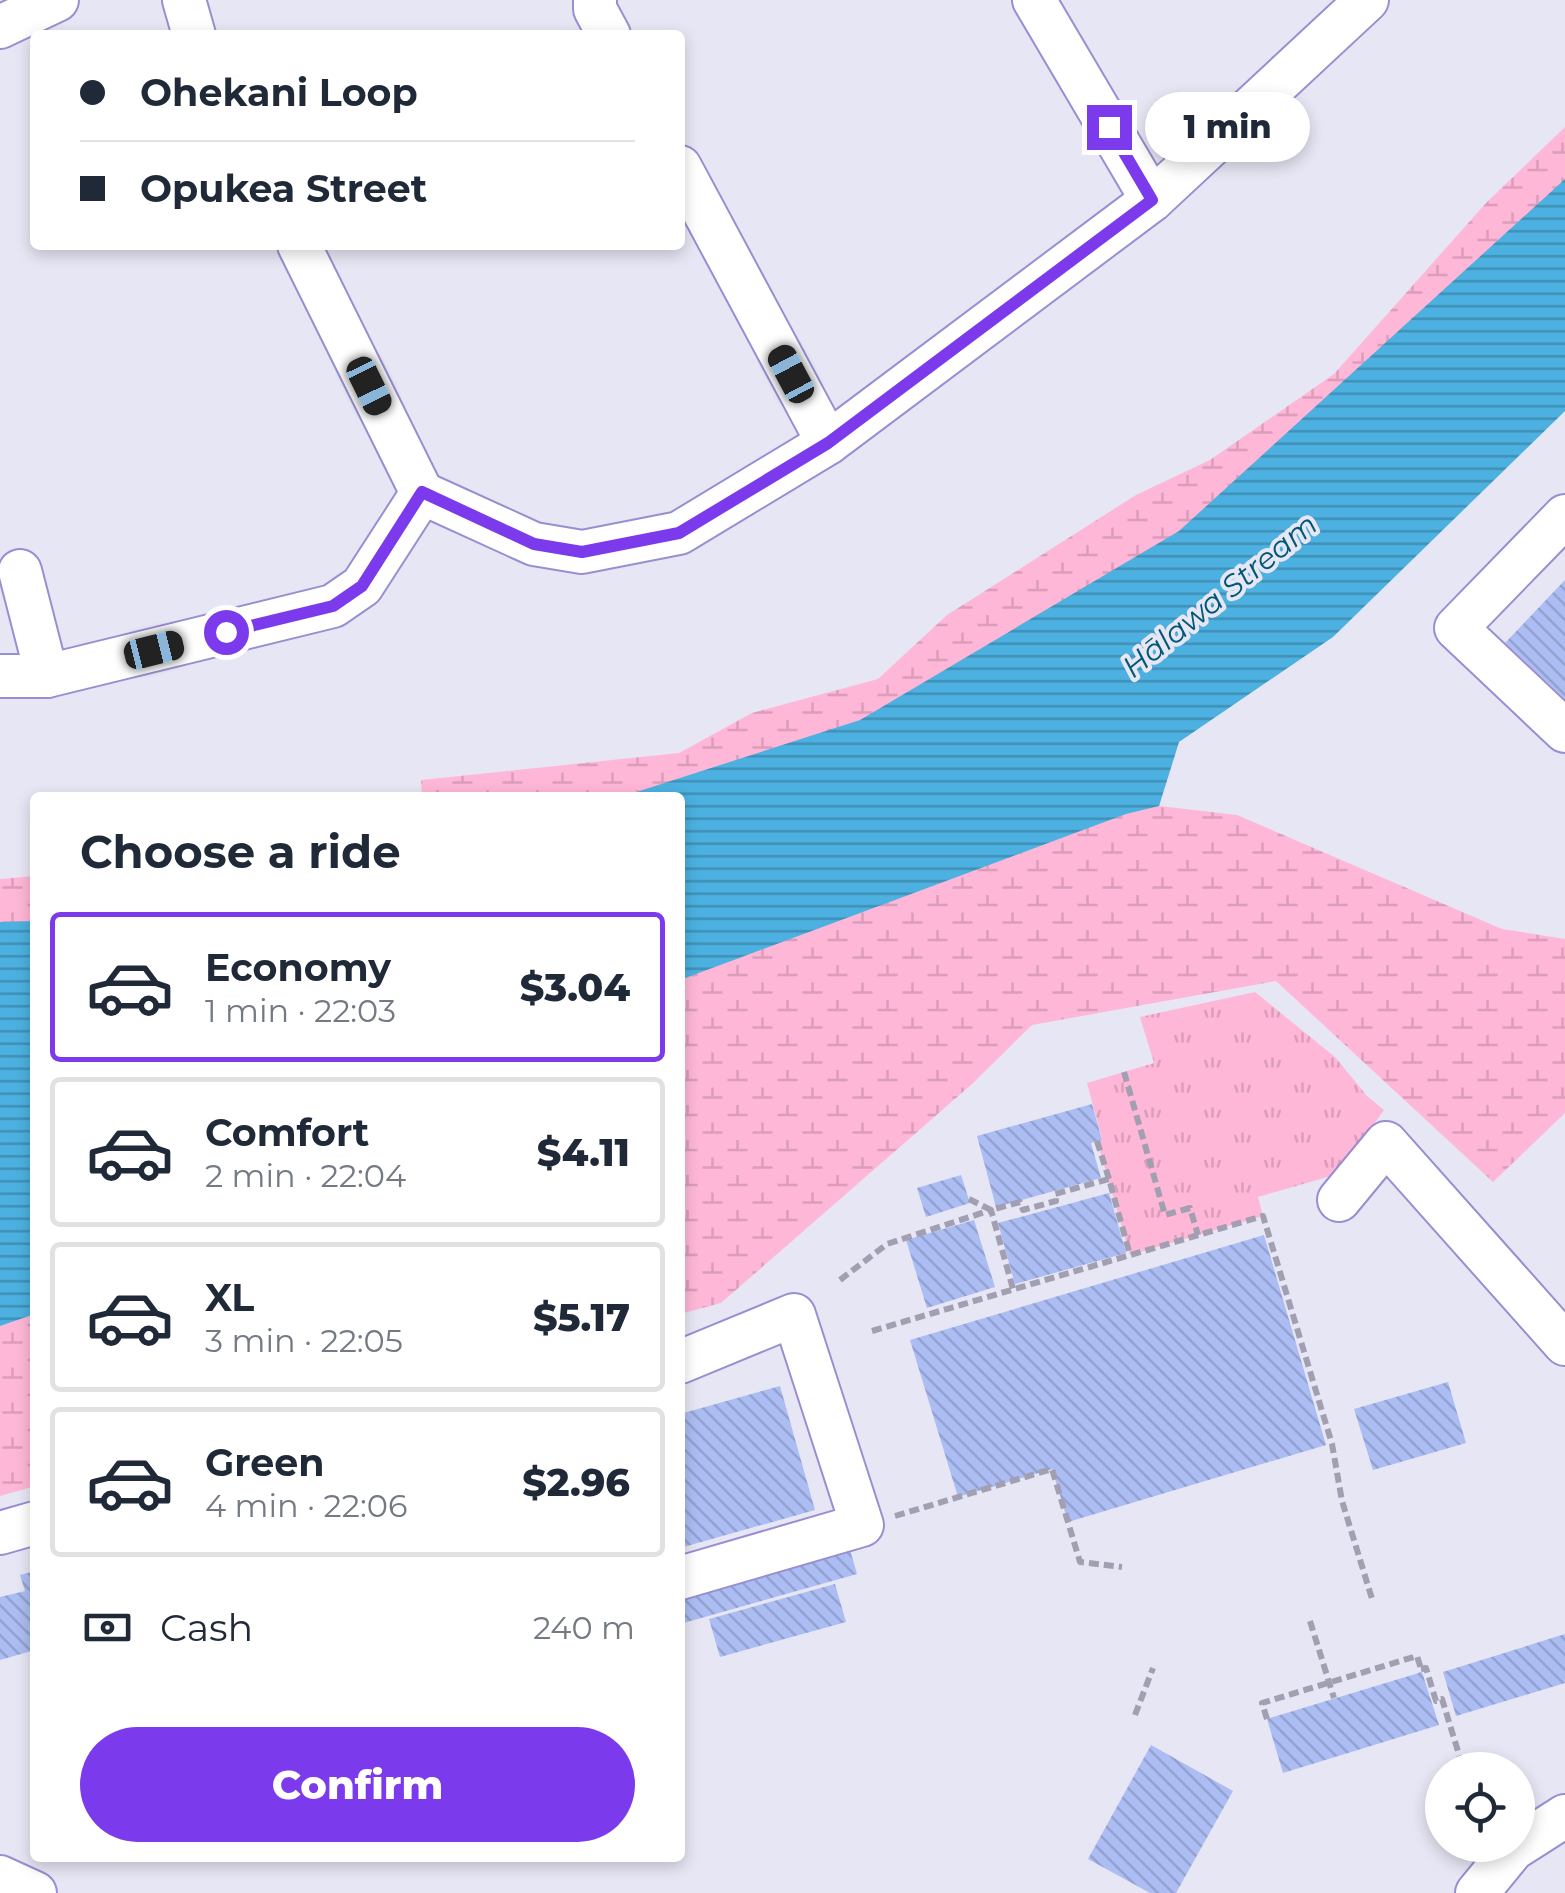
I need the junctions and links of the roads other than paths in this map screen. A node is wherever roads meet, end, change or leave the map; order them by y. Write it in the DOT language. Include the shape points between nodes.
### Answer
graph roads {
  1 [pos="57,0"];
  2 [pos="184,0"];
  3 [pos="596,0"];
  4 [pos="1034,0"];
  5 [pos="1367,0"];
  6 [pos="0,27"];
  7 [pos="193,30"];
  8 [pos="606,30"];
  9 [pos="685,176"];
  10 [pos="1152,200"];
  11 [pos="301,250"];
  12 [pos="828,443"];
  13 [pos="422,492"];
  14 [pos="1565,516"];
  15 [pos="20,571"];
  16 [pos="0,676"];
  17 [pos="47,676"];
  18 [pos="1565,732"];
  19 [pos="1340,1200"];
  20 [pos="1565,1344"];
  21 [pos="685,1360"];
  22 [pos="30,1524"];
  23 [pos="0,1533"];
  24 [pos="685,1577"];
  25 [pos="1565,1816"];
  26 [pos="0,1877"];
  27 [pos="35,1893"];
  28 [pos="1477,1893"];
  1 -- 6 [label="street"];
  2 -- 7 [label="street"];
  3 -- 8 [label="street"];
  4 -- 10 [label="street"];
  5 -- 10 [label="street"];
  9 -- 12 [label="street"];
  10 -- 12 [label="street"];
  11 -- 13 [label="street"];
  12 -- 13 [label="street" via="679,533 582,552 534,544"];
  13 -- 17 [label="street" via="362,586 333,606"];
  14 -- 18 [label="street" via="1456,628"];
  15 -- 17 [label="street"];
  16 -- 17 [label="street"];
  19 -- 20 [label="street" via="1386,1143"];
  21 -- 24 [label="street" via="794,1316 862,1525"];
  22 -- 23 [label="street"];
  25 -- 28 [label="street" via="1513,1849"];
  26 -- 27 [label="street"];
}
